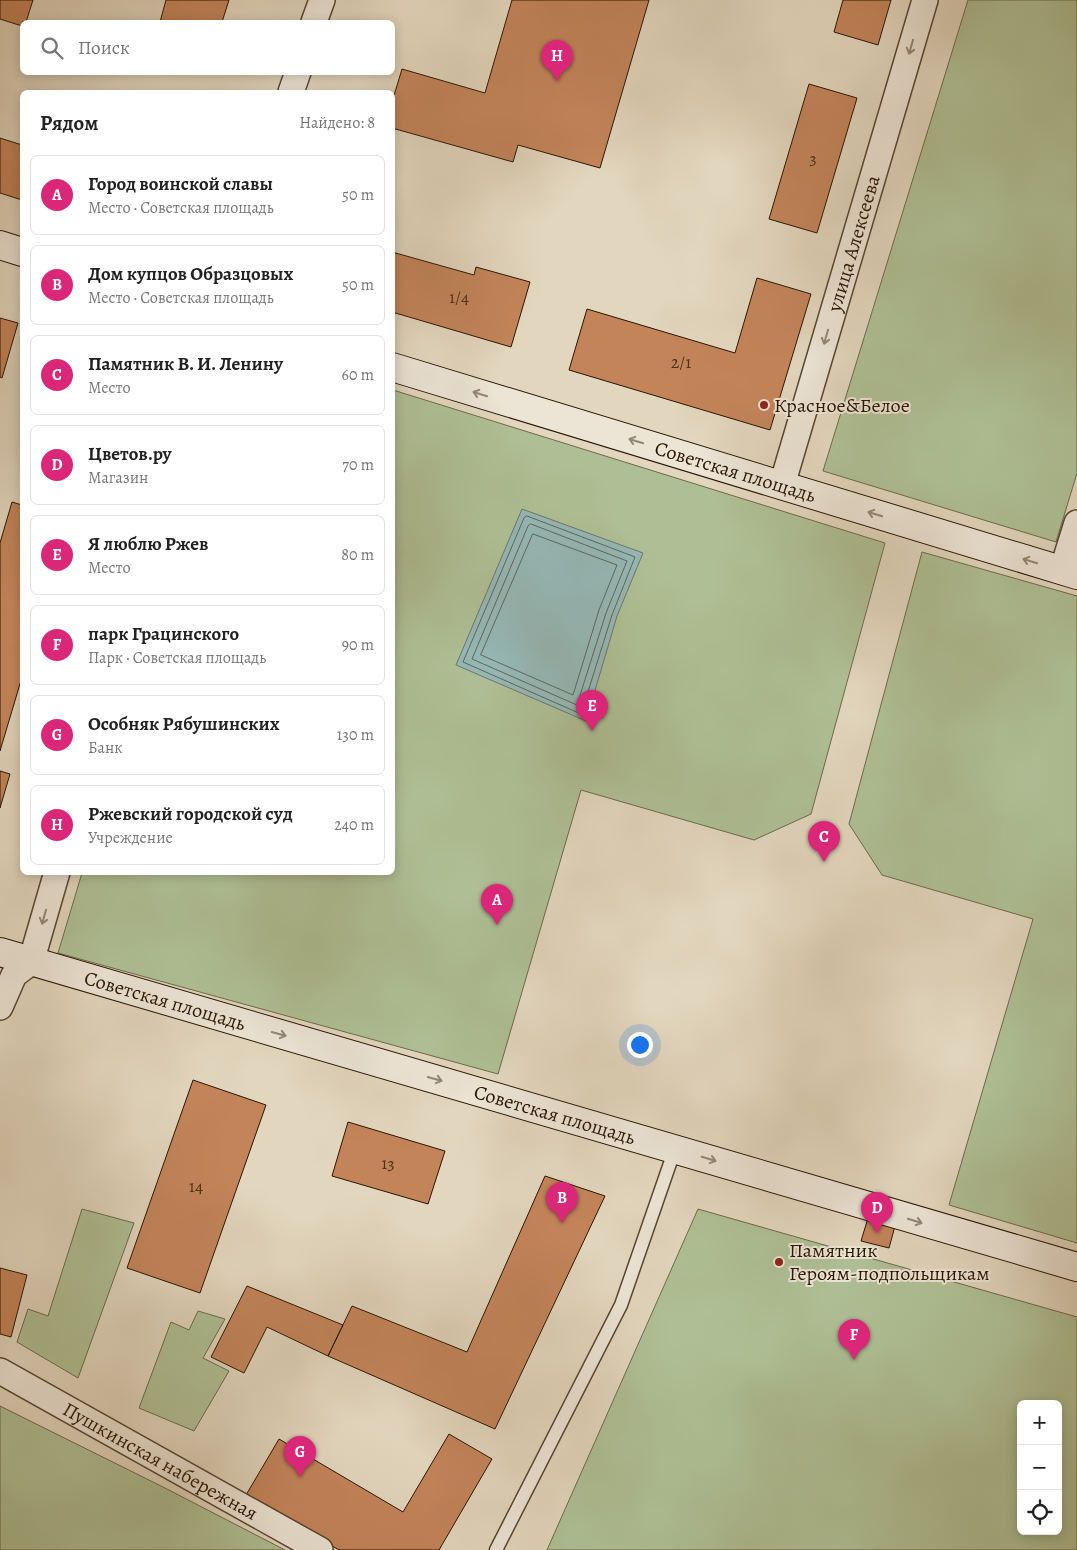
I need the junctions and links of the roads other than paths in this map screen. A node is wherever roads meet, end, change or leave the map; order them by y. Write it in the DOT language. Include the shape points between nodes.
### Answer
graph roads {
  1 [pos="322,0"];
  2 [pos="925,0"];
  3 [pos="315,20"];
  4 [pos="297,75"];
  5 [pos="292,90"];
  6 [pos="0,245"];
  7 [pos="20,251"];
  8 [pos="395,368"];
  9 [pos="782,485"];
  10 [pos="1077,523"];
  11 [pos="1069,573"];
  12 [pos="56,875"];
  13 [pos="0,952"];
  14 [pos="31,962"];
  15 [pos="0,1007"];
  16 [pos="675,1149"];
  17 [pos="1077,1267"];
  18 [pos="0,1371"];
  19 [pos="320,1550"];
  20 [pos="496,1550"];
  1 -- 3 [label="street"];
  2 -- 9 [label="street, улица Алексеева, one-way"];
  4 -- 5 [label="street"];
  6 -- 7 [label="street"];
  9 -- 8 [label="street, Советская площадь, one-way"];
  11 -- 9 [label="street, Советская площадь, one-way"];
  10 -- 11 [label="street"];
  12 -- 14 [label="street, one-way"];
  13 -- 14 [label="street, Советская площадь"];
  14 -- 15 [label="street" via="14,975"];
  14 -- 16 [label="street, Советская площадь, one-way"];
  16 -- 17 [label="street, Советская площадь, one-way"];
  16 -- 20 [label="lane" via="621,1305"];
  18 -- 19 [label="street, Пушкинская набережная"];
}
